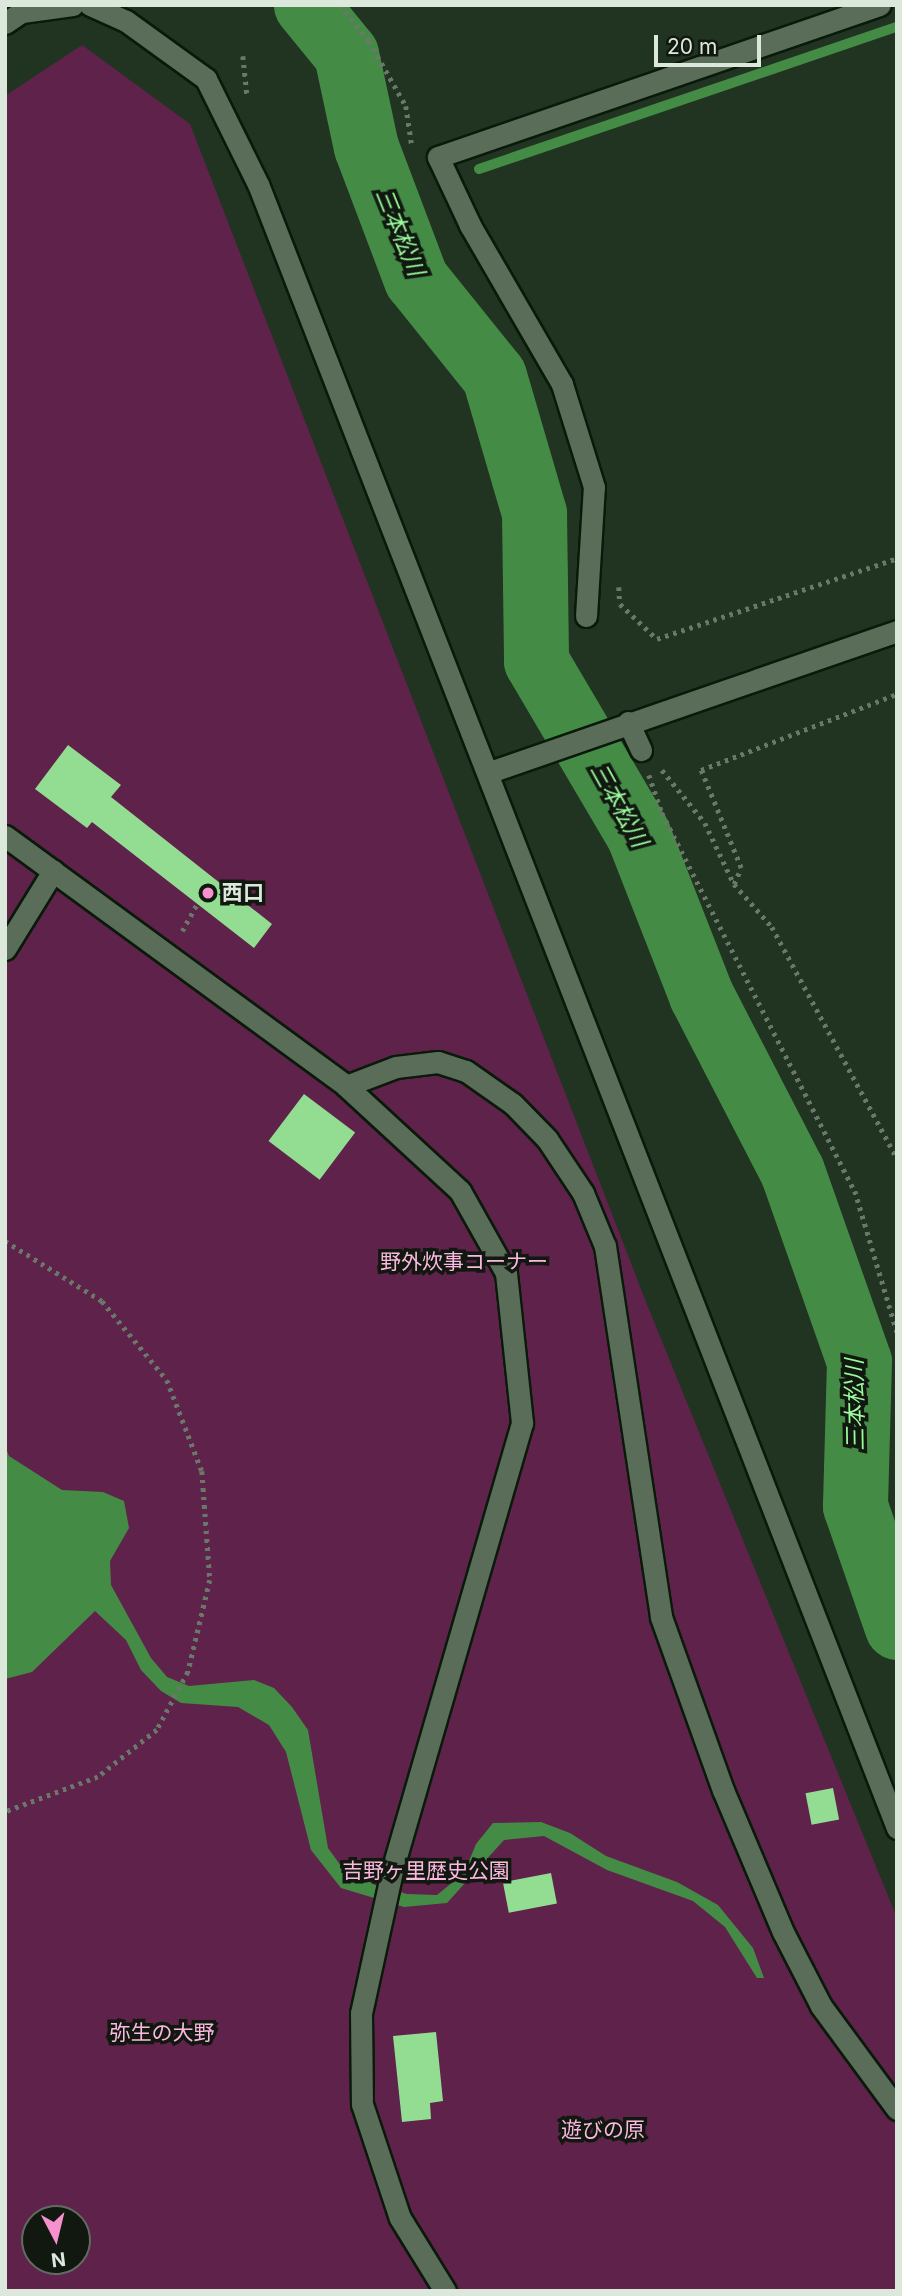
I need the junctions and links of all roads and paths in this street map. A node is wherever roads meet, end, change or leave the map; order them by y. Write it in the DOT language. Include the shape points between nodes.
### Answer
graph roads {
  1 [pos="73,5"];
  2 [pos="90,5"];
  3 [pos="340,5"];
  4 [pos="880,5"];
  5 [pos="20,13"];
  6 [pos="414,157"];
  7 [pos="897,558"];
  8 [pos="618,578"];
  9 [pos="586,616"];
  10 [pos="897,631"];
  11 [pos="897,694"];
  12 [pos="628,722"];
  13 [pos="641,750"];
  14 [pos="490,772"];
  15 [pos="5,836"];
  16 [pos="53,872"];
  17 [pos="734,884"];
  18 [pos="5,949"];
  19 [pos="346,1086"];
  20 [pos="897,1158"];
  21 [pos="5,1241"];
  22 [pos="897,1332"];
  23 [pos="5,1812"];
  24 [pos="897,1828"];
  25 [pos="897,2109"];
  26 [pos="445,2291"];
  1 -- 5 [label="street"];
  2 -- 14 [label="street" via="126,21 206,79 288,258"];
  3 -- 6 [label="path" via="369,41 406,106"];
  4 -- 9 [label="street" via="438,157 470,225 562,384 594,487"];
  7 -- 8 [label="path" via="657,639 620,604"];
  10 -- 12 [label="street"];
  11 -- 17 [label="path" via="701,770 741,868"];
  12 -- 13 [label="street"];
  12 -- 14 [label="street"];
  13 -- 17 [label="path" via="705,823"];
  13 -- 22 [label="path" via="662,813 855,1191"];
  14 -- 24 [label="street"];
  15 -- 16 [label="street"];
  16 -- 18 [label="street"];
  16 -- 19 [label="street"];
  17 -- 20 [label="path" via="772,927"];
  19 -- 25 [label="street" via="396,1067 438,1062 466,1071 513,1104 547,1139 583,1193 605,1246 661,1617 723,1790 783,1932 821,2006"];
  19 -- 26 [label="street" via="460,1191 506,1273 522,1423 392,1871 361,2013 362,2104 400,2218"];
  21 -- 23 [label="path" via="102,1301 167,1380 202,1471 210,1580 188,1672 157,1730 98,1777"];
}
